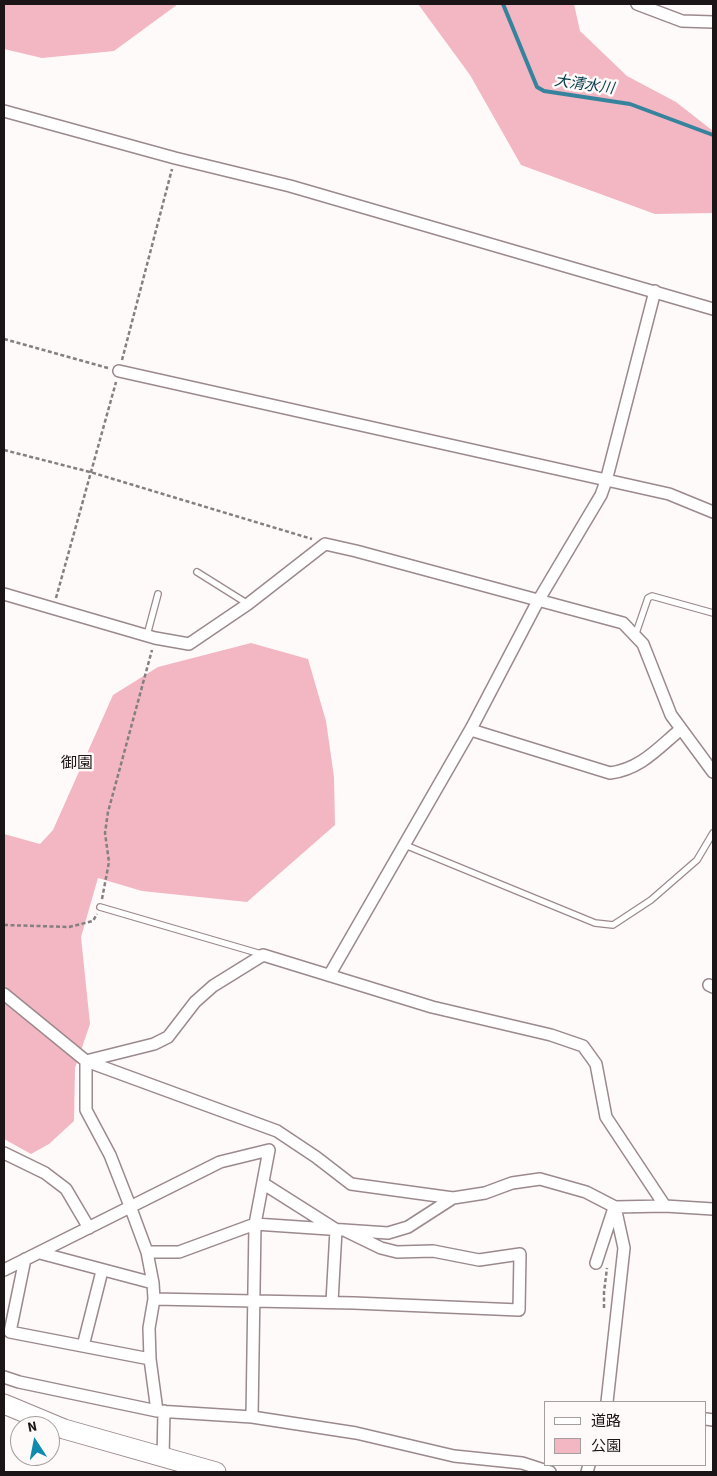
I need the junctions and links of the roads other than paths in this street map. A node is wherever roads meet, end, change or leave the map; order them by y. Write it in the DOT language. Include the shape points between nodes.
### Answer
graph roads {
  1 [pos="636,4"];
  2 [pos="713,22"];
  3 [pos="4,111"];
  4 [pos="655,291"];
  5 [pos="713,309"];
  6 [pos="119,371"];
  7 [pos="606,481"];
  8 [pos="713,512"];
  9 [pos="197,572"];
  10 [pos="4,594"];
  11 [pos="158,594"];
  12 [pos="538,601"];
  13 [pos="248,604"];
  14 [pos="713,613"];
  15 [pos="636,636"];
  16 [pos="151,637"];
  17 [pos="681,729"];
  18 [pos="470,730"];
  19 [pos="713,772"];
  20 [pos="713,833"];
  21 [pos="406,845"];
  22 [pos="100,907"];
  23 [pos="264,955"];
  24 [pos="330,974"];
  25 [pos="4,994"];
  26 [pos="86,1061"];
  27 [pos="277,1131"];
  28 [pos="269,1150"];
  29 [pos="4,1153"];
  30 [pos="264,1184"];
  31 [pos="453,1198"];
  32 [pos="130,1206"];
  33 [pos="615,1206"];
  34 [pos="665,1206"];
  35 [pos="713,1209"];
  36 [pos="256,1224"];
  37 [pos="89,1228"];
  38 [pos="341,1230"];
  39 [pos="147,1252"];
  40 [pos="40,1253"];
  41 [pos="25,1259"];
  42 [pos="596,1263"];
  43 [pos="4,1270"];
  44 [pos="102,1271"];
  45 [pos="153,1283"];
  46 [pos="154,1299"];
  47 [pos="253,1301"];
  48 [pos="332,1302"];
  49 [pos="83,1346"];
  50 [pos="150,1359"];
  51 [pos="4,1377"];
  52 [pos="608,1401"];
  53 [pos="4,1404"];
  54 [pos="161,1411"];
  55 [pos="252,1417"];
  56 [pos="163,1458"];
  57 [pos="216,1472"];
  58 [pos="550,1472"];
  1 -- 2 [label="street" via="682,21"];
  3 -- 4 [label="street" via="290,186"];
  4 -- 5 [label="street"];
  4 -- 7 [label="street"];
  6 -- 7 [label="street"];
  7 -- 8 [label="street" via="669,494"];
  7 -- 12 [label="street"];
  9 -- 13 [label="lane"];
  10 -- 16 [label="street"];
  11 -- 16 [label="lane"];
  12 -- 13 [label="street" via="325,544"];
  12 -- 15 [label="street" via="623,623"];
  12 -- 18 [label="street"];
  13 -- 16 [label="street" via="189,644"];
  14 -- 15 [label="lane" via="652,596 648,598"];
  15 -- 17 [label="street" via="643,644 671,715"];
  17 -- 18 [label="street" via="641,763 626,771 610,773"];
  17 -- 19 [label="street"];
  18 -- 21 [label="street"];
  20 -- 21 [label="lane" via="697,860 652,900 613,924 595,923"];
  21 -- 24 [label="street"];
  22 -- 23 [label="lane"];
  23 -- 24 [label="street"];
  23 -- 26 [label="street" via="213,986 195,1002 168,1037 154,1044"];
  24 -- 34 [label="street" via="432,1007 551,1035 583,1046 596,1064 606,1117"];
  25 -- 26 [label="street"];
  26 -- 27 [label="street"];
  26 -- 32 [label="street" via="86,1110 110,1154"];
  27 -- 28 [label="street"];
  27 -- 31 [label="street" via="352,1184"];
  28 -- 30 [label="street"];
  28 -- 32 [label="street" via="220,1162"];
  29 -- 37 [label="street" via="45,1173 66,1189"];
  30 -- 36 [label="street"];
  30 -- 38 [label="street"];
  31 -- 33 [label="street" via="540,1179 562,1184"];
  31 -- 38 [label="street" via="408,1227 388,1233"];
  32 -- 37 [label="street"];
  32 -- 39 [label="street"];
  33 -- 34 [label="street"];
  33 -- 42 [label="street"];
  33 -- 52 [label="street" via="624,1248"];
  34 -- 35 [label="street"];
  36 -- 38 [label="street"];
  36 -- 39 [label="street" via="179,1252"];
  36 -- 47 [label="street"];
  37 -- 40 [label="street"];
  38 -- 48 [label="street"];
  38 -- 48 [label="street" via="397,1252 433,1251 479,1260 520,1254 519,1310"];
  39 -- 45 [label="street"];
  40 -- 41 [label="street"];
  40 -- 44 [label="street"];
  41 -- 43 [label="street"];
  41 -- 49 [label="street" via="10,1332"];
  44 -- 45 [label="street"];
  44 -- 49 [label="street"];
  45 -- 46 [label="street"];
  46 -- 47 [label="street"];
  46 -- 50 [label="street"];
  47 -- 48 [label="street"];
  47 -- 55 [label="street"];
  49 -- 50 [label="street"];
  50 -- 54 [label="street"];
  51 -- 54 [label="street"];
  53 -- 56 [label="main road" via="64,1429"];
  54 -- 55 [label="street"];
  54 -- 56 [label="street"];
  55 -- 58 [label="street" via="356,1433 454,1456 522,1463"];
  56 -- 57 [label="main road"];
}
